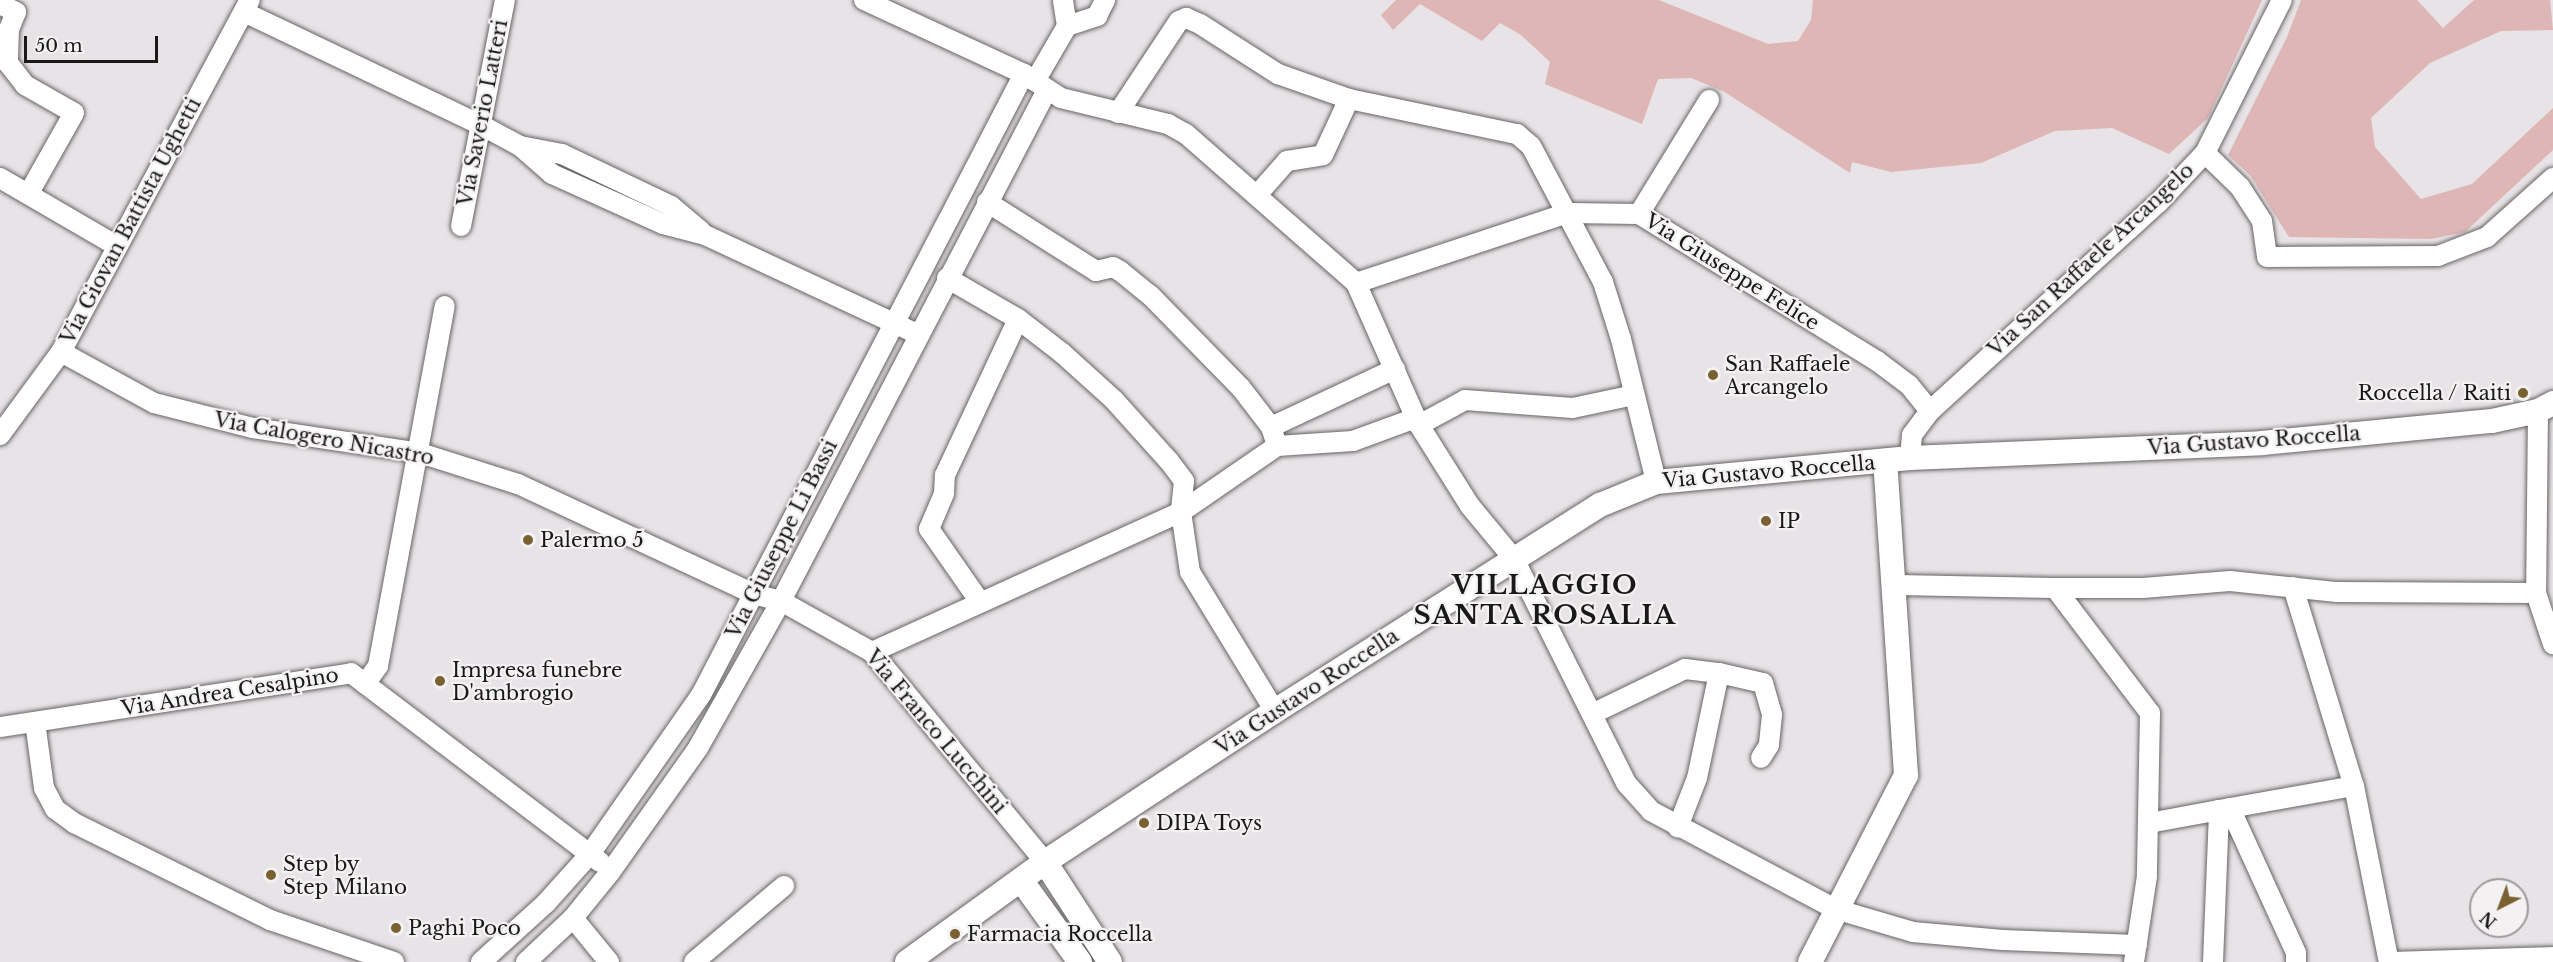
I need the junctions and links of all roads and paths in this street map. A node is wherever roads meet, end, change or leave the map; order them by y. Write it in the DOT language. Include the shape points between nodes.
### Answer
graph roads {
  1 [pos="504,0"];
  2 [pos="864,0"];
  3 [pos="1063,0"];
  4 [pos="1105,0"];
  5 [pos="2282,0"];
  6 [pos="0,4"];
  7 [pos="247,6"];
  8 [pos="1066,26"];
  9 [pos="1036,82"];
  10 [pos="1349,99"];
  11 [pos="1709,100"];
  12 [pos="1118,113"];
  13 [pos="481,125"];
  14 [pos="2205,153"];
  15 [pos="0,178"];
  16 [pos="2553,178"];
  17 [pos="29,193"];
  18 [pos="1257,195"];
  19 [pos="987,202"];
  20 [pos="1568,213"];
  21 [pos="1639,214"];
  22 [pos="461,226"];
  23 [pos="117,246"];
  24 [pos="947,278"];
  25 [pos="1356,283"];
  26 [pos="445,306"];
  27 [pos="1018,319"];
  28 [pos="893,321"];
  29 [pos="920,335"];
  30 [pos="61,352"];
  31 [pos="1395,369"];
  32 [pos="1634,395"];
  33 [pos="2545,407"];
  34 [pos="1930,411"];
  35 [pos="1418,421"];
  36 [pos="1271,427"];
  37 [pos="0,435"];
  38 [pos="1277,446"];
  39 [pos="420,453"];
  40 [pos="1910,458"];
  41 [pos="1885,460"];
  42 [pos="1656,482"];
  43 [pos="1181,512"];
  44 [pos="1514,559"];
  45 [pos="1895,585"];
  46 [pos="2293,587"];
  47 [pos="2055,588"];
  48 [pos="2536,593"];
  49 [pos="754,594"];
  50 [pos="782,601"];
  51 [pos="980,602"];
  52 [pos="2553,644"];
  53 [pos="872,651"];
  54 [pos="1719,673"];
  55 [pos="365,684"];
  56 [pos="1275,711"];
  57 [pos="1594,713"];
  58 [pos="35,722"];
  59 [pos="0,727"];
  60 [pos="1761,758"];
  61 [pos="2354,786"];
  62 [pos="2225,809"];
  63 [pos="2149,823"];
  64 [pos="1678,827"];
  65 [pos="590,854"];
  66 [pos="1045,862"];
  67 [pos="612,871"];
  68 [pos="1021,880"];
  69 [pos="784,886"];
  70 [pos="1835,909"];
  71 [pos="573,918"];
  72 [pos="2136,954"];
  73 [pos="2553,957"];
  74 [pos="394,962"];
  75 [pos="481,962"];
  76 [pos="527,962"];
  77 [pos="609,962"];
  78 [pos="694,962"];
  79 [pos="907,962"];
  80 [pos="1080,962"];
  81 [pos="1110,962"];
  82 [pos="1810,962"];
  83 [pos="2213,962"];
  84 [pos="2296,962"];
  85 [pos="2391,962"];
  1 -- 13 [label="street, Via Saverio Latteri"];
  2 -- 9 [label="street"];
  3 -- 8 [label="street"];
  4 -- 8 [label="street" via="1097,16"];
  5 -- 14 [label="street, Via San Raffaele Arcangelo"];
  6 -- 17 [label="street" via="16,12 9,29 9,63 25,85 74,113"];
  7 -- 13 [label="street"];
  7 -- 23 [label="street, Via Giovan Battista Ughetti"];
  8 -- 9 [label="street, Via Giuseppe Li Bassi"];
  9 -- 12 [label="street" via="1061,98"];
  9 -- 19 [label="street, Via Giuseppe Li Bassi"];
  9 -- 28 [label="street, Via Giuseppe Li Bassi"];
  10 -- 12 [label="street" via="1278,74 1186,18 1179,21"];
  10 -- 18 [label="street" via="1323,155 1287,161"];
  10 -- 20 [label="street" via="1517,134 1531,146"];
  11 -- 21 [label="street"];
  12 -- 18 [label="street" via="1168,124 1186,134"];
  13 -- 22 [label="street, Via Saverio Latteri"];
  13 -- 28 [label="street" via="520,146 552,174 663,224 705,235"];
  14 -- 16 [label="street" via="2240,187 2262,221 2267,257 2438,256 2487,237"];
  14 -- 34 [label="street, Via San Raffaele Arcangelo" via="2158,203"];
  15 -- 17 [label="street"];
  17 -- 23 [label="street"];
  18 -- 25 [label="street"];
  19 -- 24 [label="street, Via Giuseppe Li Bassi"];
  19 -- 36 [label="street" via="1096,270 1113,267 1129,278 1213,357"];
  20 -- 21 [label="street, Via Giuseppe Felice"];
  20 -- 25 [label="street, Via Giuseppe Felice"];
  20 -- 32 [label="street" via="1603,282"];
  21 -- 34 [label="street, Via Giuseppe Felice" via="1877,361 1909,385"];
  23 -- 30 [label="street, Via Giovan Battista Ughetti"];
  24 -- 27 [label="street"];
  24 -- 29 [label="street, Via Giuseppe Li Bassi"];
  25 -- 31 [label="street"];
  26 -- 39 [label="street"];
  27 -- 43 [label="street" via="1114,400 1169,461 1184,481"];
  27 -- 51 [label="street" via="945,475 944,494 929,528"];
  28 -- 29 [label="street"];
  28 -- 49 [label="street, Via Giuseppe Li Bassi"];
  29 -- 50 [label="street, Via Giuseppe Li Bassi"];
  30 -- 37 [label="street, Via Giovan Battista Ughetti"];
  30 -- 39 [label="street, Via Calogero Nicastro" via="154,403 173,409 253,428"];
  31 -- 35 [label="street"];
  31 -- 36 [label="street"];
  32 -- 35 [label="street" via="1573,408 1465,400"];
  32 -- 42 [label="street"];
  33 -- 40 [label="street, Via Gustavo Roccella" via="2492,421 2262,443"];
  33 -- 48 [label="street"];
  34 -- 40 [label="street" via="1912,435"];
  35 -- 38 [label="street" via="1353,441"];
  35 -- 44 [label="street" via="1470,506"];
  36 -- 38 [label="street"];
  38 -- 43 [label="street"];
  39 -- 49 [label="street, Via Calogero Nicastro" via="518,484"];
  39 -- 55 [label="street" via="378,666"];
  40 -- 41 [label="street, Via Gustavo Roccella"];
  41 -- 42 [label="street, Via Gustavo Roccella"];
  41 -- 45 [label="street"];
  42 -- 44 [label="street, Via Gustavo Roccella" via="1600,505"];
  43 -- 51 [label="street"];
  43 -- 56 [label="street" via="1190,572"];
  44 -- 56 [label="street, Via Gustavo Roccella"];
  44 -- 57 [label="street"];
  45 -- 47 [label="street"];
  45 -- 70 [label="street" via="1906,775"];
  46 -- 47 [label="street" via="2230,581 2143,588"];
  46 -- 48 [label="street" via="2337,592"];
  46 -- 61 [label="street"];
  47 -- 63 [label="street" via="2150,713"];
  48 -- 52 [label="street"];
  49 -- 50 [label="street, Via Calogero Nicastro"];
  49 -- 65 [label="street, Via Giuseppe Li Bassi" via="701,694"];
  50 -- 53 [label="street, Via Franco Lucchini"];
  50 -- 67 [label="street, Via Giuseppe Li Bassi" via="698,748"];
  51 -- 53 [label="street"];
  53 -- 66 [label="street, Via Franco Lucchini"];
  54 -- 57 [label="street" via="1685,669"];
  54 -- 60 [label="street" via="1763,682 1772,715 1770,745"];
  54 -- 64 [label="street" via="1696,778"];
  55 -- 58 [label="street, Via Andrea Cesalpino" via="351,673"];
  55 -- 65 [label="street, Via Andrea Cesalpino"];
  56 -- 66 [label="street, Via Gustavo Roccella"];
  57 -- 64 [label="street" via="1626,783 1651,811"];
  58 -- 59 [label="street, Via Andrea Cesalpino"];
  58 -- 74 [label="street" via="44,788 55,809 74,823 270,920"];
  61 -- 62 [label="street"];
  61 -- 85 [label="street"];
  62 -- 63 [label="street"];
  62 -- 83 [label="street"];
  62 -- 84 [label="street" via="2296,953"];
  63 -- 72 [label="street" via="2147,876"];
  64 -- 70 [label="street"];
  65 -- 67 [label="street, Via Andrea Cesalpino"];
  65 -- 75 [label="street, Via Giuseppe Li Bassi" via="546,903"];
  66 -- 68 [label="street, Via Gustavo Roccella"];
  66 -- 81 [label="street"];
  67 -- 71 [label="street, Via Giuseppe Li Bassi"];
  68 -- 79 [label="street, Via Gustavo Roccella"];
  68 -- 80 [label="street"];
  69 -- 78 [label="street"];
  70 -- 72 [label="street" via="1913,932"];
  70 -- 82 [label="street"];
  71 -- 76 [label="street, Via Giuseppe Li Bassi"];
  71 -- 77 [label="street"];
  73 -- 85 [label="street"];
}
